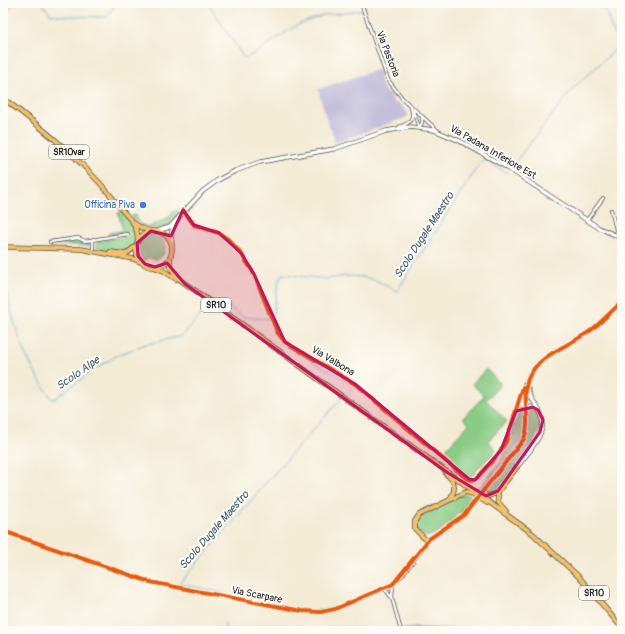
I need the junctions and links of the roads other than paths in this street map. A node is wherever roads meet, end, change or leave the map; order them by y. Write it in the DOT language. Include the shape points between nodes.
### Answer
graph roads {
  1 [pos="361,3"];
  2 [pos="3,98"];
  3 [pos="410,107"];
  4 [pos="421,116"];
  5 [pos="419,127"];
  6 [pos="397,128"];
  7 [pos="441,132"];
  8 [pos="603,198"];
  9 [pos="183,210"];
  10 [pos="611,210"];
  11 [pos="130,219"];
  12 [pos="586,220"];
  13 [pos="175,222"];
  14 [pos="152,231"];
  15 [pos="157,231"];
  16 [pos="128,234"];
  17 [pos="620,238"];
  18 [pos="93,239"];
  19 [pos="50,242"];
  20 [pos="137,243"];
  21 [pos="172,244"];
  22 [pos="3,247"];
  23 [pos="93,250"];
  24 [pos="104,252"];
  25 [pos="170,258"];
  26 [pos="145,264"];
  27 [pos="152,267"];
  28 [pos="185,284"];
  29 [pos="622,302"];
  30 [pos="529,378"];
  31 [pos="527,384"];
  32 [pos="526,401"];
  33 [pos="518,405"];
  34 [pos="526,410"];
  35 [pos="538,410"];
  36 [pos="516,411"];
  37 [pos="429,458"];
  38 [pos="517,467"];
  39 [pos="448,473"];
  40 [pos="498,491"];
  41 [pos="450,499"];
  42 [pos="510,517"];
  43 [pos="521,525"];
  44 [pos="3,531"];
  45 [pos="427,541"];
  46 [pos="392,584"];
  47 [pos="385,589"];
  48 [pos="392,598"];
  49 [pos="622,628"];
  50 [pos="401,630"];
  1 -- 3 [label="street, Via Pastoria" via="388,80"];
  2 -- 11 [label="main road, SR10var" via="69,151"];
  3 -- 4 [label="street, Via Pastoria"];
  3 -- 5 [label="street, Via Pastoria"];
  3 -- 6 [label="street" via="413,115 411,120"];
  4 -- 5 [label="street" via="423,122"];
  4 -- 7 [label="street, Via Pastoria"];
  5 -- 6 [label="street, Via Padana Inferiore Est"];
  5 -- 7 [label="street, Via Padana Inferiore Est"];
  6 -- 9 [label="street, Via Padana Inferiore Est" via="334,149 260,162 242,168 208,186"];
  7 -- 12 [label="street, Via Padana Inferiore Est" via="506,167"];
  8 -- 12 [label="street"];
  9 -- 13 [label="street, Via Padana Inferiore Est"];
  9 -- 36 [label="street, Via Valbona" via="194,225 219,233 241,253 254,274 278,334 284,342 355,384 466,478 476,479 501,450 509,437"];
  10 -- 17 [label="street"];
  11 -- 14 [label="main road, SR10var" via="142,228"];
  11 -- 20 [label="main road, SR10var" via="137,232"];
  12 -- 17 [label="street, Via Padana Inferiore Est"];
  13 -- 15 [label="street, Via Padana Inferiore Est" via="167,229"];
  13 -- 21 [label="street, Via Padana Inferiore Est" via="171,235"];
  14 -- 15 [label="main road"];
  14 -- 20 [label="main road" via="144,234"];
  15 -- 21 [label="main road" via="167,235"];
  16 -- 18 [label="street"];
  18 -- 19 [label="street" via="78,238"];
  18 -- 23 [label="street"];
  20 -- 24 [label="main road" via="126,254"];
  20 -- 26 [label="main road" via="138,256"];
  21 -- 25 [label="main road"];
  22 -- 23 [label="main road"];
  23 -- 24 [label="main road"];
  24 -- 26 [label="main road" via="136,259"];
  25 -- 27 [label="main road" via="163,265"];
  25 -- 28 [label="main road, SR10" via="172,272"];
  26 -- 27 [label="main road"];
  27 -- 28 [label="main road, SR10"];
  28 -- 37 [label="main road, SR10"];
  29 -- 30 [label="street, Via Scarpare" via="590,330 540,363"];
  30 -- 31 [label="street, Via Scarpare"];
  30 -- 33 [label="street, Via Valbona" via="522,388"];
  31 -- 32 [label="street, Via Scarpare"];
  31 -- 35 [label="street" via="529,394"];
  32 -- 33 [label="street"];
  32 -- 34 [label="street, Via Scarpare"];
  32 -- 35 [label="street" via="531,402"];
  33 -- 36 [label="street, Via Valbona"];
  34 -- 35 [label="street" via="533,407"];
  34 -- 36 [label="street"];
  34 -- 45 [label="street, Via Scarpare, bridge" via="527,428 524,440 461,517"];
  35 -- 38 [label="street" via="543,420 542,429"];
  37 -- 39 [label="main road, SR10"];
  37 -- 41 [label="main road" via="453,481 454,490"];
  38 -- 40 [label="main road"];
  39 -- 40 [label="main road" via="486,496 492,496"];
  39 -- 42 [label="main road, SR10"];
  40 -- 43 [label="main road" via="500,505"];
  41 -- 42 [label="main road" via="471,493"];
  41 -- 45 [label="main road" via="415,519 415,530"];
  42 -- 43 [label="main road, SR10"];
  43 -- 49 [label="main road, SR10" via="580,577"];
  44 -- 47 [label="street, Via Scarpare" via="144,580 302,611 320,612 335,609"];
  45 -- 46 [label="street, Via Scarpare"];
  46 -- 47 [label="street, Via Scarpare"];
  46 -- 48 [label="street"];
  47 -- 48 [label="street"];
  48 -- 50 [label="street"];
}
